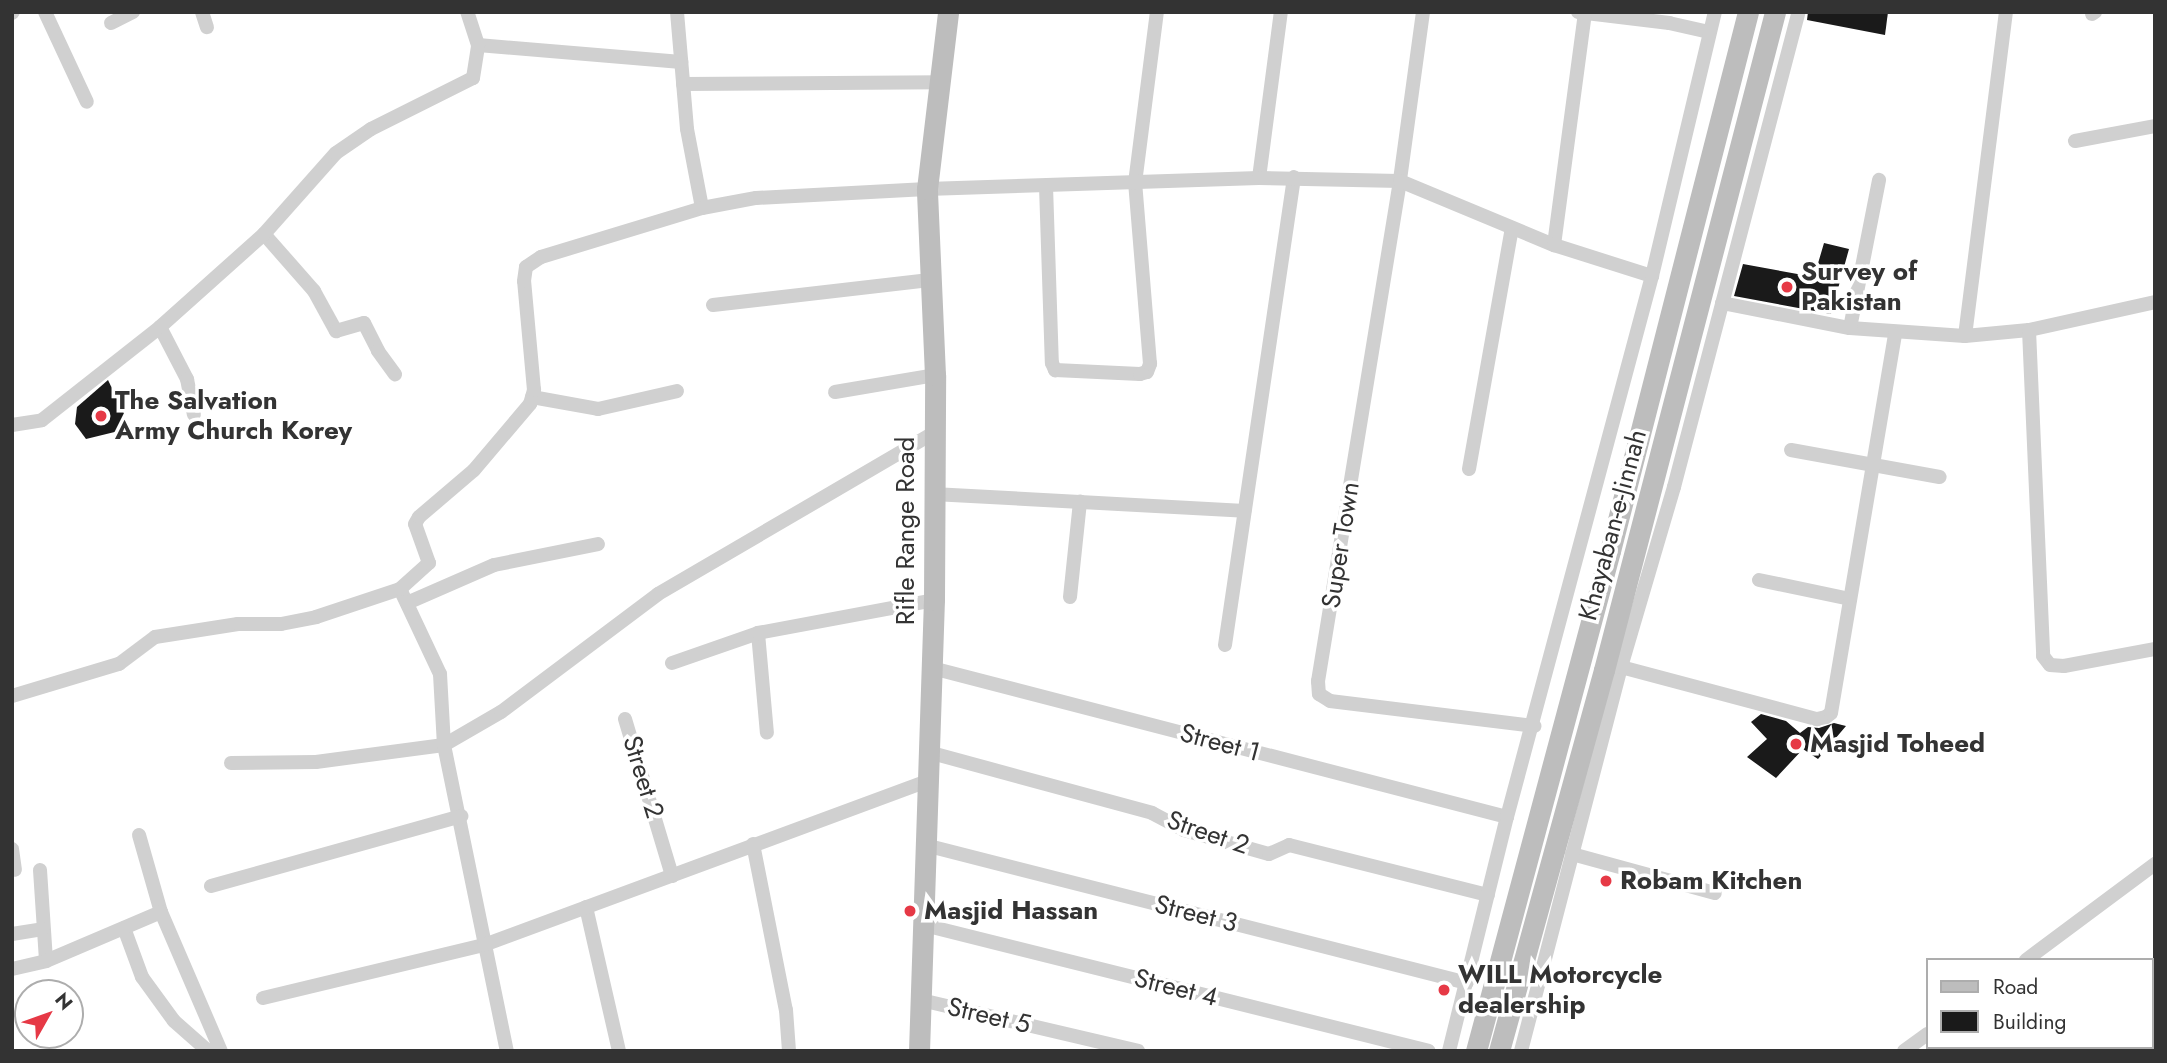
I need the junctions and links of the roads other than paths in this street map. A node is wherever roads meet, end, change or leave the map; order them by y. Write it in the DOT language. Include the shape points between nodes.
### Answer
graph roads {
  1 [pos="45,12"];
  2 [pos="133,12"];
  3 [pos="202,12"];
  4 [pos="467,12"];
  5 [pos="677,12"];
  6 [pos="948,12"];
  7 [pos="1157,12"];
  8 [pos="1281,12"];
  9 [pos="1423,12"];
  10 [pos="1578,12"];
  11 [pos="1715,12"];
  12 [pos="1748,12"];
  13 [pos="1775,12"];
  14 [pos="1799,12"];
  15 [pos="2006,12"];
  16 [pos="1585,13"];
  17 [pos="1670,18"];
  18 [pos="111,23"];
  19 [pos="207,27"];
  20 [pos="1709,32"];
  21 [pos="478,45"];
  22 [pos="681,61"];
  23 [pos="940,82"];
  24 [pos="683,84"];
  25 [pos="87,102"];
  26 [pos="2155,126"];
  27 [pos="2076,141"];
  28 [pos="1293,177"];
  29 [pos="1259,178"];
  30 [pos="1879,180"];
  31 [pos="1400,181"];
  32 [pos="1135,183"];
  33 [pos="1046,186"];
  34 [pos="927,189"];
  35 [pos="702,208"];
  36 [pos="1512,228"];
  37 [pos="264,234"];
  38 [pos="1553,245"];
  39 [pos="1651,276"];
  40 [pos="930,280"];
  41 [pos="2155,302"];
  42 [pos="1722,303"];
  43 [pos="713,305"];
  44 [pos="160,327"];
  45 [pos="1850,328"];
  46 [pos="2029,330"];
  47 [pos="1895,334"];
  48 [pos="1965,337"];
  49 [pos="396,374"];
  50 [pos="935,375"];
  51 [pos="677,391"];
  52 [pos="835,392"];
  53 [pos="532,397"];
  54 [pos="194,414"];
  55 [pos="12,425"];
  56 [pos="934,433"];
  57 [pos="1791,450"];
  58 [pos="1873,465"];
  59 [pos="1469,469"];
  60 [pos="1940,477"];
  61 [pos="933,494"];
  62 [pos="1080,502"];
  63 [pos="1245,511"];
  64 [pos="598,544"];
  65 [pos="1759,580"];
  66 [pos="404,596"];
  67 [pos="1070,597"];
  68 [pos="1850,599"];
  69 [pos="934,600"];
  70 [pos="758,633"];
  71 [pos="1225,645"];
  72 [pos="2155,649"];
  73 [pos="671,663"];
  74 [pos="1621,667"];
  75 [pos="932,668"];
  76 [pos="12,696"];
  77 [pos="625,719"];
  78 [pos="1534,726"];
  79 [pos="767,733"];
  80 [pos="444,745"];
  81 [pos="928,752"];
  82 [pos="230,762"];
  83 [pos="926,781"];
  84 [pos="461,816"];
  85 [pos="1507,817"];
  86 [pos="139,835"];
  87 [pos="753,844"];
  88 [pos="925,845"];
  89 [pos="12,849"];
  90 [pos="1572,854"];
  91 [pos="2155,864"];
  92 [pos="15,870"];
  93 [pos="40,870"];
  94 [pos="672,876"];
  95 [pos="211,886"];
  96 [pos="1715,893"];
  97 [pos="1488,895"];
  98 [pos="586,907"];
  99 [pos="161,912"];
  100 [pos="924,925"];
  101 [pos="124,928"];
  102 [pos="43,929"];
  103 [pos="12,934"];
  104 [pos="484,945"];
  105 [pos="2029,958"];
  106 [pos="46,961"];
  107 [pos="12,969"];
  108 [pos="1467,983"];
  109 [pos="262,998"];
  110 [pos="921,1000"];
  111 [pos="1926,1035"];
  112 [pos="1908,1050"];
  113 [pos="208,1051"];
  114 [pos="221,1051"];
  115 [pos="507,1051"];
  116 [pos="619,1051"];
  117 [pos="789,1051"];
  118 [pos="919,1051"];
  119 [pos="1138,1051"];
  120 [pos="1429,1051"];
  121 [pos="1449,1051"];
  122 [pos="1476,1051"];
  123 [pos="1499,1051"];
  124 [pos="1521,1051"];
  1 -- 25 [label="street"];
  2 -- 18 [label="street"];
  3 -- 19 [label="street"];
  4 -- 21 [label="street"];
  5 -- 22 [label="street"];
  6 -- 23 [label="main road, Rifle Range Road"];
  7 -- 32 [label="street"];
  8 -- 29 [label="street"];
  9 -- 31 [label="street"];
  10 -- 16 [label="street"];
  11 -- 20 [label="street"];
  12 -- 122 [label="main road, Khayaban-e-Jinnah"];
  13 -- 123 [label="main road, Khayaban-e-Jinnah" via="1611,644"];
  14 -- 42 [label="street"];
  15 -- 48 [label="street"];
  16 -- 17 [label="street"];
  16 -- 38 [label="street"];
  17 -- 20 [label="street"];
  20 -- 39 [label="street"];
  21 -- 22 [label="street"];
  21 -- 37 [label="street" via="473,78 371,129 336,153"];
  22 -- 24 [label="street"];
  23 -- 24 [label="street"];
  23 -- 34 [label="main road, Rifle Range Road"];
  24 -- 35 [label="street"];
  26 -- 27 [label="street"];
  28 -- 29 [label="street"];
  28 -- 31 [label="street"];
  28 -- 63 [label="street"];
  29 -- 32 [label="street"];
  30 -- 45 [label="street"];
  31 -- 36 [label="street"];
  31 -- 78 [label="street, Super Town" via="1319,694 1330,701"];
  32 -- 33 [label="street"];
  32 -- 33 [label="street" via="1150,364 1147,372 1140,374 1055,370"];
  33 -- 34 [label="street"];
  34 -- 35 [label="street" via="756,198"];
  34 -- 40 [label="main road, Rifle Range Road"];
  35 -- 53 [label="street" via="541,257 526,267"];
  36 -- 38 [label="street"];
  36 -- 59 [label="street"];
  37 -- 44 [label="street"];
  37 -- 49 [label="street" via="314,291 336,331 364,323"];
  38 -- 39 [label="street"];
  39 -- 78 [label="street"];
  40 -- 43 [label="street"];
  40 -- 50 [label="main road, Rifle Range Road"];
  41 -- 46 [label="street"];
  42 -- 45 [label="street"];
  42 -- 74 [label="street"];
  44 -- 54 [label="street" via="187,379"];
  44 -- 55 [label="street" via="42,420"];
  45 -- 47 [label="street"];
  46 -- 48 [label="street"];
  46 -- 72 [label="street" via="2043,656 2050,665 2064,666"];
  47 -- 48 [label="street"];
  47 -- 58 [label="street"];
  50 -- 52 [label="street"];
  50 -- 56 [label="main road, Rifle Range Road"];
  51 -- 53 [label="street" via="598,409"];
  53 -- 66 [label="street" via="474,470 419,517 415,524 429,563"];
  56 -- 61 [label="main road, Rifle Range Road"];
  56 -- 80 [label="street" via="658,594 501,712"];
  57 -- 58 [label="street"];
  58 -- 60 [label="street"];
  58 -- 68 [label="street"];
  61 -- 62 [label="street"];
  61 -- 69 [label="main road, Rifle Range Road"];
  62 -- 63 [label="street"];
  62 -- 67 [label="street"];
  63 -- 71 [label="street"];
  64 -- 66 [label="street" via="494,565"];
  65 -- 68 [label="street"];
  66 -- 76 [label="street" via="281,624 238,624 155,637 119,664"];
  66 -- 80 [label="street" via="440,674"];
  68 -- 74 [label="street" via="1826,717 1817,719"];
  69 -- 70 [label="street"];
  69 -- 75 [label="main road, Rifle Range Road"];
  70 -- 73 [label="street"];
  70 -- 79 [label="street"];
  74 -- 90 [label="street"];
  75 -- 81 [label="main road, Rifle Range Road"];
  75 -- 85 [label="street, Street 1"];
  77 -- 94 [label="street, Street 2"];
  78 -- 85 [label="street"];
  80 -- 82 [label="street" via="316,762"];
  80 -- 84 [label="street"];
  81 -- 83 [label="main road, Rifle Range Road"];
  81 -- 97 [label="street, Street 2" via="1152,813 1184,830 1269,854 1289,845"];
  83 -- 87 [label="street"];
  83 -- 88 [label="main road, Rifle Range Road"];
  84 -- 95 [label="street"];
  84 -- 104 [label="street"];
  85 -- 97 [label="street"];
  86 -- 99 [label="street"];
  87 -- 94 [label="street"];
  87 -- 117 [label="street" via="786,1010"];
  88 -- 100 [label="main road, Rifle Range Road"];
  88 -- 108 [label="street, Street 3"];
  89 -- 92 [label="street"];
  90 -- 96 [label="street"];
  90 -- 124 [label="street"];
  91 -- 105 [label="street"];
  93 -- 102 [label="street"];
  94 -- 98 [label="street"];
  97 -- 108 [label="street"];
  98 -- 104 [label="street"];
  98 -- 116 [label="street"];
  99 -- 101 [label="street"];
  99 -- 114 [label="street"];
  100 -- 110 [label="main road, Rifle Range Road"];
  100 -- 120 [label="street, Street 4"];
  101 -- 106 [label="street"];
  101 -- 113 [label="street" via="142,977 174,1021"];
  102 -- 103 [label="street"];
  102 -- 106 [label="street"];
  104 -- 109 [label="street"];
  104 -- 115 [label="street"];
  106 -- 107 [label="street"];
  108 -- 121 [label="street"];
  110 -- 118 [label="main road, Rifle Range Road"];
  110 -- 119 [label="street, Street 5"];
  111 -- 112 [label="street"];
}
